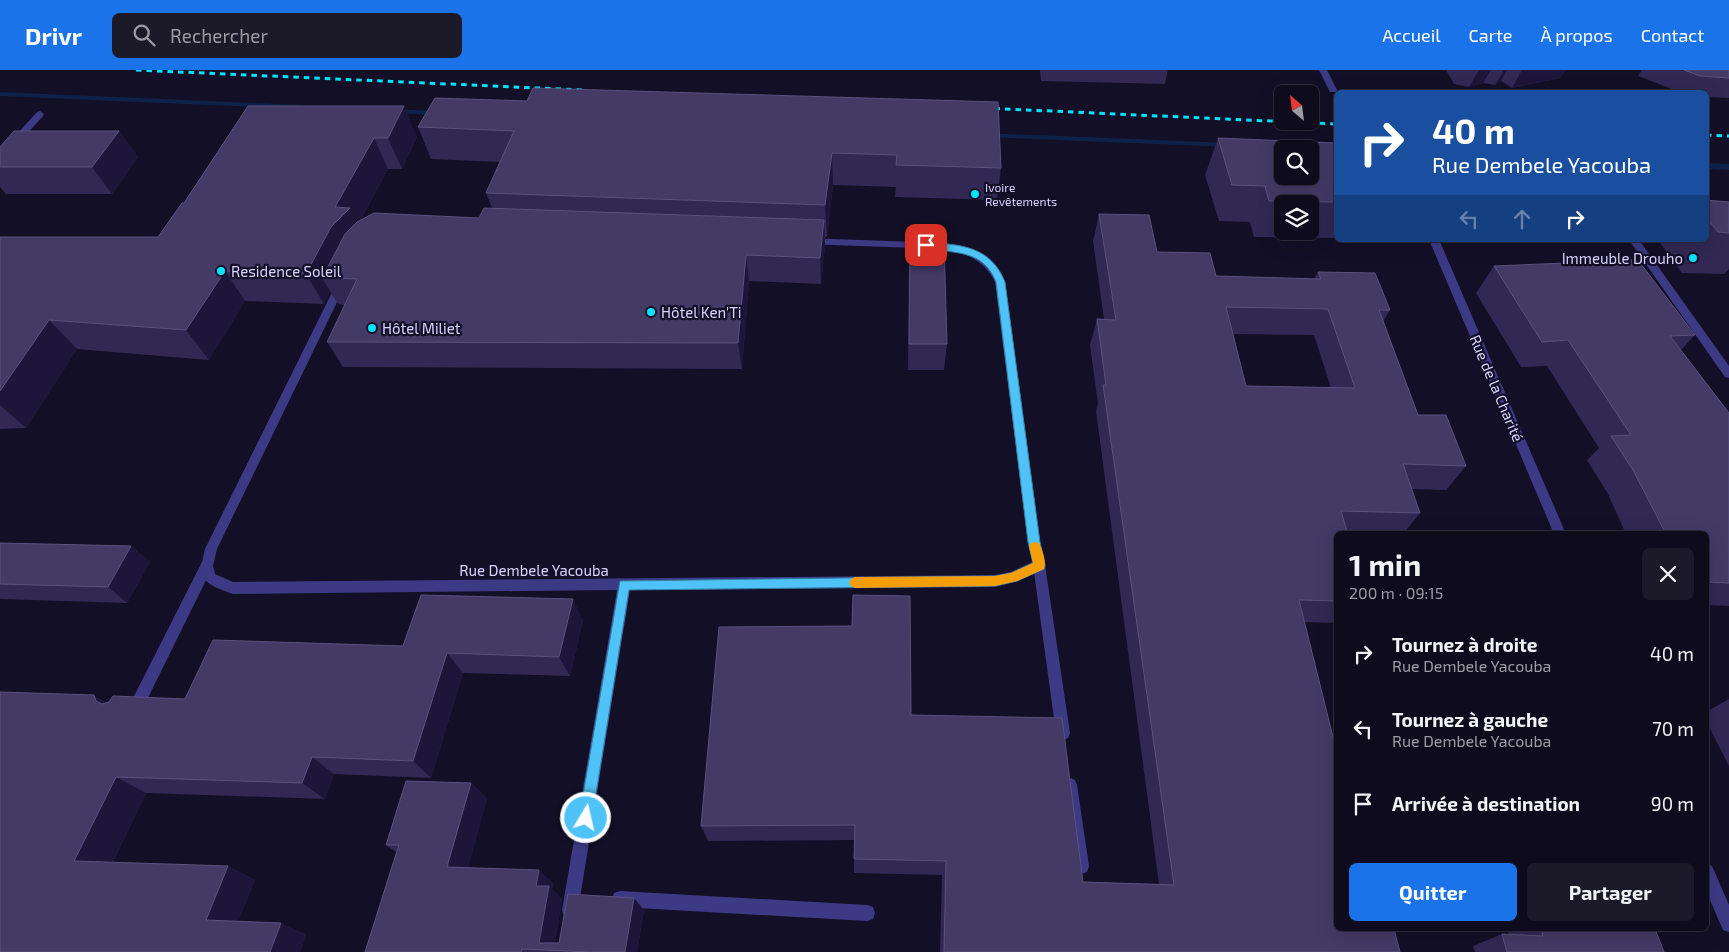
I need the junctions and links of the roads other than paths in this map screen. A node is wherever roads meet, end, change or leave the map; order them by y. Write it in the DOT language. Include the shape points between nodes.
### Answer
graph roads {
  1 [pos="1323,70"];
  2 [pos="1333,90"];
  3 [pos="40,114"];
  4 [pos="0,159"];
  5 [pos="1434,242"];
  6 [pos="1635,242"];
  7 [pos="1729,374"];
  8 [pos="1559,531"];
  9 [pos="1039,565"];
  10 [pos="207,566"];
  11 [pos="624,585"];
  12 [pos="132,714"];
  13 [pos="1065,749"];
  14 [pos="1068,769"];
  15 [pos="1081,866"];
  16 [pos="1709,879"];
  17 [pos="573,896"];
  18 [pos="867,913"];
  19 [pos="568,924"];
  20 [pos="1729,924"];
  1 -- 2 [label="street"];
  3 -- 4 [label="street"];
  5 -- 8 [label="street, Rue de la Charité"];
  6 -- 7 [label="street"];
  9 -- 10 [label="street" via="1000,282 995,268 983,258 964,249 946,246 414,227 377,236 354,258 211,549"];
  9 -- 11 [label="street, Rue Dembele Yacouba" via="1013,578 995,581"];
  9 -- 13 [label="street"];
  10 -- 11 [label="street, Rue Dembele Yacouba" via="209,577 233,588"];
  10 -- 12 [label="street"];
  11 -- 17 [label="street"];
  14 -- 15 [label="street"];
  16 -- 20 [label="street"];
  17 -- 18 [label="street"];
  17 -- 19 [label="street"];
}
